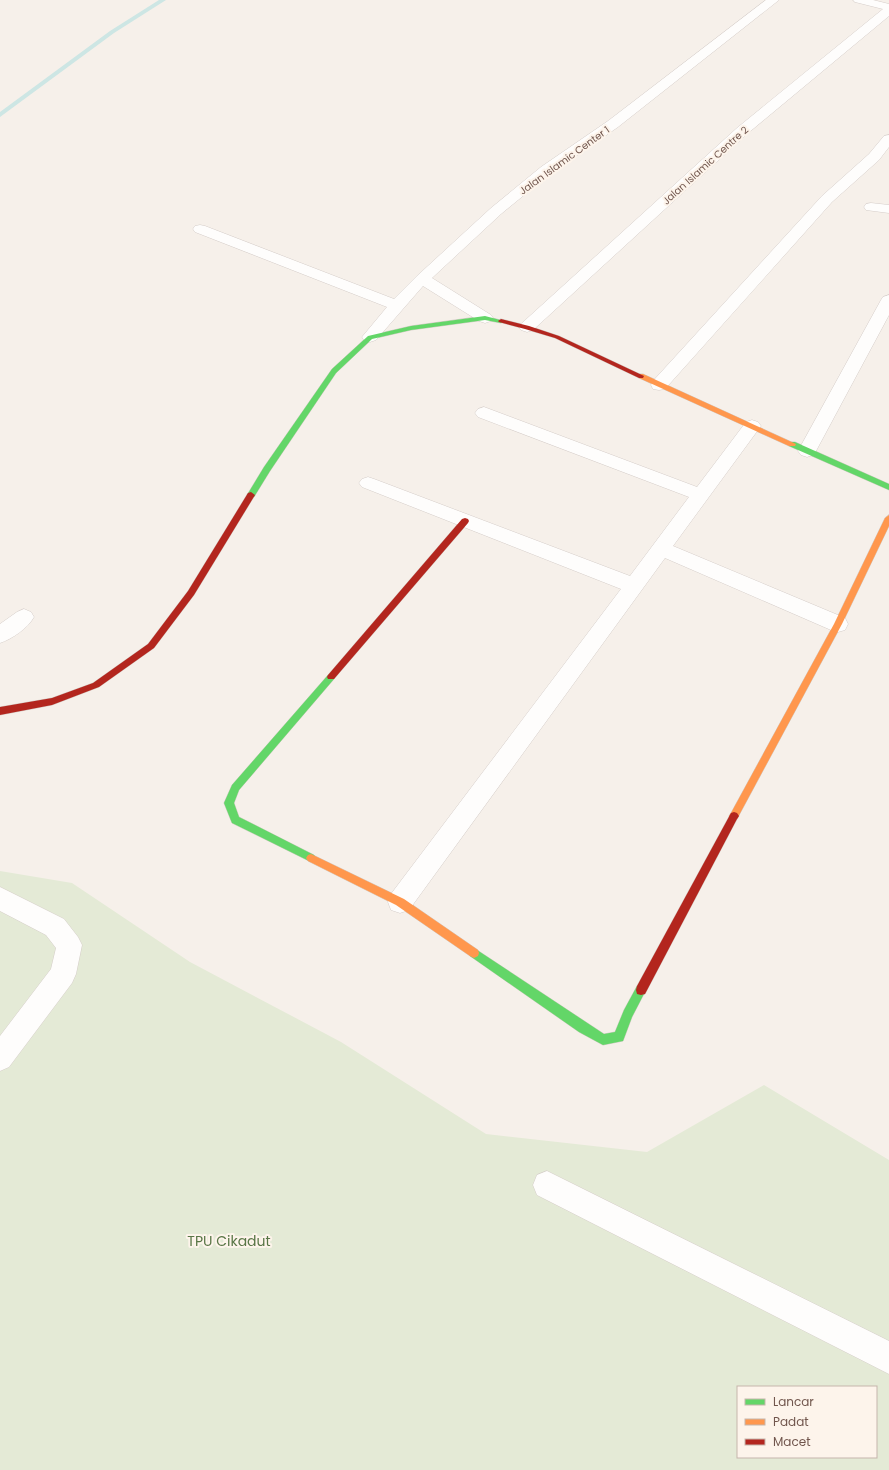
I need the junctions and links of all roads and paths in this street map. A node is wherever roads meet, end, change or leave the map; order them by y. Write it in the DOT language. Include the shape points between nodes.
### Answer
graph roads {
  1 [pos="773,0"];
  2 [pos="859,0"];
  3 [pos="889,7"];
  4 [pos="889,10"];
  5 [pos="889,139"];
  6 [pos="871,207"];
  7 [pos="889,209"];
  8 [pos="200,229"];
  9 [pos="422,279"];
  10 [pos="889,300"];
  11 [pos="397,305"];
  12 [pos="485,318"];
  13 [pos="527,327"];
  14 [pos="370,337"];
  15 [pos="659,385"];
  16 [pos="484,413"];
  17 [pos="752,426"];
  18 [pos="807,451"];
  19 [pos="368,483"];
  20 [pos="889,487"];
  21 [pos="701,495"];
  22 [pos="889,518"];
  23 [pos="464,521"];
  24 [pos="661,549"];
  25 [pos="634,586"];
  26 [pos="24,617"];
  27 [pos="838,624"];
  28 [pos="0,635"];
  29 [pos="0,711"];
  30 [pos="0,898"];
  31 [pos="400,902"];
  32 [pos="0,1058"];
  33 [pos="547,1186"];
  34 [pos="889,1358"];
  1 -- 9 [label="street, Jalan Islamic Center 1" via="613,124 546,170 496,211"];
  2 -- 3 [label="street"];
  4 -- 13 [label="street, Jalan Islamic Centre 2" via="742,131"];
  5 -- 15 [label="street" via="874,157 827,199"];
  6 -- 7 [label="street"];
  8 -- 11 [label="street"];
  9 -- 11 [label="street, Jalan Islamic Center 1"];
  9 -- 12 [label="street"];
  10 -- 18 [label="street"];
  11 -- 14 [label="street, Jalan Islamic Center 1"];
  12 -- 13 [label="street"];
  12 -- 14 [label="street" via="411,328"];
  13 -- 15 [label="street" via="557,337"];
  14 -- 29 [label="street" via="334,371 267,469 191,593 151,646 96,685 52,701"];
  15 -- 17 [label="street"];
  16 -- 21 [label="street"];
  17 -- 18 [label="street"];
  17 -- 21 [label="street"];
  18 -- 20 [label="street"];
  19 -- 23 [label="street"];
  21 -- 24 [label="street"];
  22 -- 27 [label="street"];
  23 -- 25 [label="street"];
  23 -- 31 [label="street" via="235,788 229,804 235,820"];
  24 -- 25 [label="street"];
  24 -- 27 [label="street"];
  25 -- 31 [label="street"];
  26 -- 28 [label="street"];
  27 -- 31 [label="street" via="628,1014 619,1037 603,1040 583,1028"];
  30 -- 32 [label="street" via="55,927 69,945 63,974"];
  33 -- 34 [label="street"];
}
